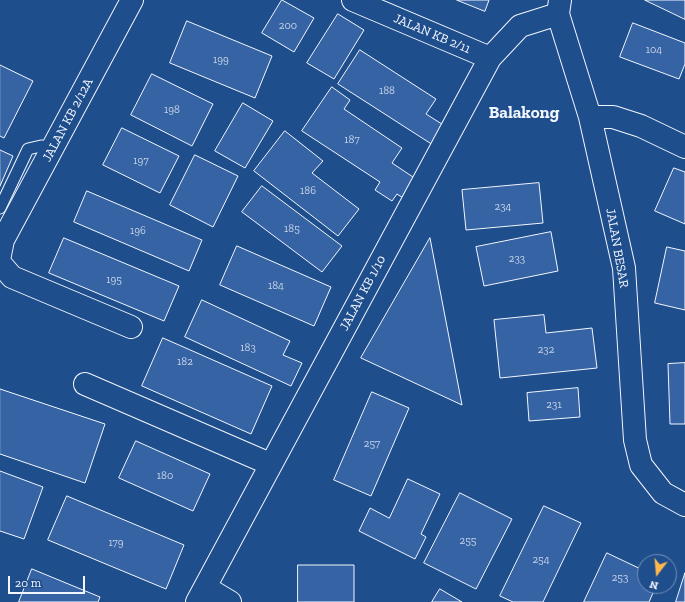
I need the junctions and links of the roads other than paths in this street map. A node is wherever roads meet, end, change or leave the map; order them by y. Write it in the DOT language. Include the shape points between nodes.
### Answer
graph roads {
  1 [pos="132,0"];
  2 [pos="353,0"];
  3 [pos="559,7"];
  4 [pos="490,58"];
  5 [pos="590,117"];
  6 [pos="54,147"];
  7 [pos="685,147"];
  8 [pos="0,208"];
  9 [pos="2,247"];
  10 [pos="0,263"];
  11 [pos="131,327"];
  12 [pos="85,384"];
  13 [pos="270,464"];
  14 [pos="685,505"];
  15 [pos="201,594"];
  16 [pos="230,602"];
  1 -- 6 [label="street, JALAN KB 2/12A"];
  2 -- 4 [label="street, JALAN KB 2/11"];
  3 -- 4 [label="street, JALAN KB 1/10" via="520,26"];
  3 -- 5 [label="street, JALAN BESAR"];
  4 -- 13 [label="street, JALAN KB 1/10"];
  5 -- 7 [label="street" via="613,117 640,126"];
  5 -- 14 [label="street, JALAN BESAR" via="624,268 635,440 641,465 663,493"];
  6 -- 8 [label="lane" via="28,149"];
  6 -- 9 [label="street, JALAN KB 2/12A"];
  10 -- 11 [label="street" via="12,277"];
  12 -- 13 [label="street"];
  13 -- 15 [label="street, JALAN KB 1/10"];
  15 -- 16 [label="street"];
}
